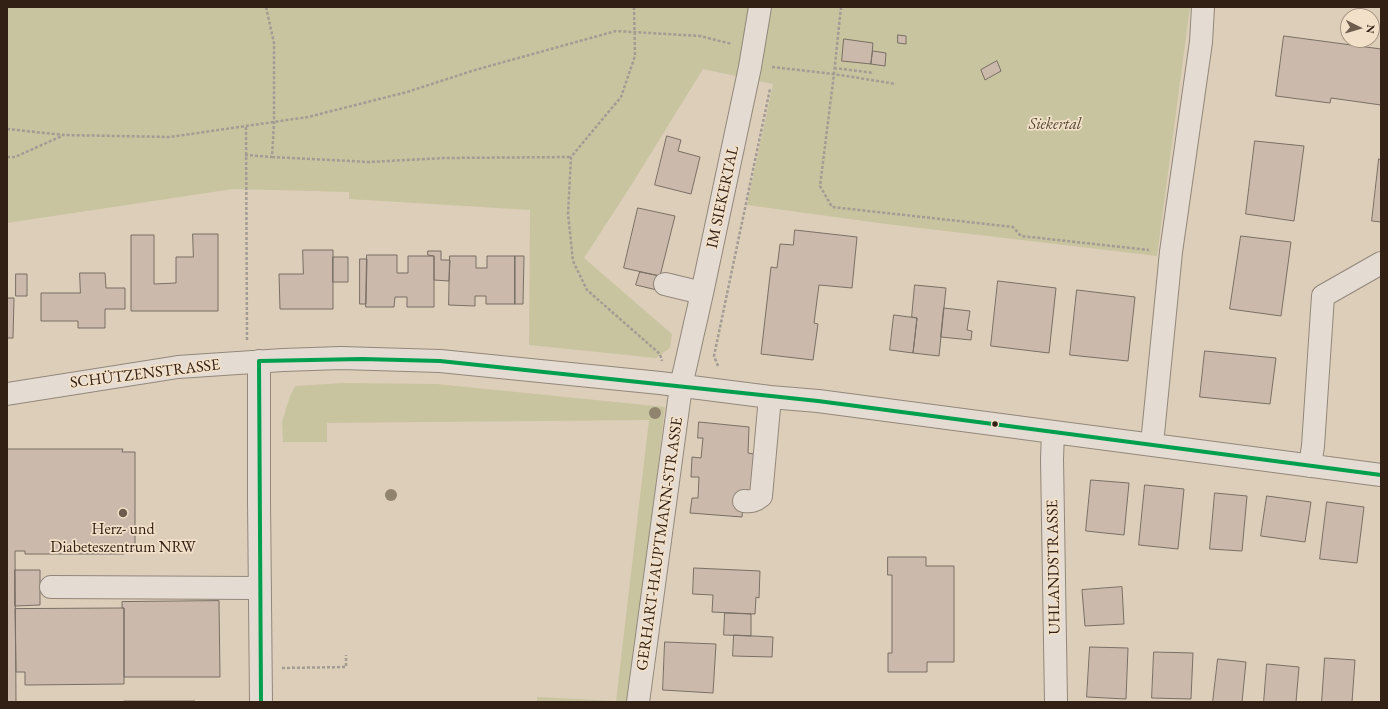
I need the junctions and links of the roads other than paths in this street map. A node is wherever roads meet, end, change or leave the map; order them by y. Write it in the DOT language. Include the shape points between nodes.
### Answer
graph roads {
  1 [pos="760,7"];
  2 [pos="1203,7"];
  3 [pos="1381,263"];
  4 [pos="665,284"];
  5 [pos="702,293"];
  6 [pos="253,362"];
  7 [pos="681,386"];
  8 [pos="7,394"];
  9 [pos="770,396"];
  10 [pos="1053,432"];
  11 [pos="1152,444"];
  12 [pos="1310,466"];
  13 [pos="1381,474"];
  14 [pos="744,501"];
  15 [pos="51,587"];
  16 [pos="260,588"];
  17 [pos="261,702"];
  18 [pos="638,702"];
  19 [pos="1056,702"];
  1 -- 5 [label="street, IM SIEKERTAL" via="750,68"];
  2 -- 11 [label="street" via="1201,42 1172,252"];
  3 -- 12 [label="street" via="1323,296"];
  4 -- 5 [label="street"];
  5 -- 7 [label="street, IM SIEKERTAL"];
  6 -- 7 [label="street, SCHÜTZENSTRASSE" via="344,358 440,361"];
  6 -- 8 [label="street, SCHÜTZENSTRASSE" via="178,367"];
  6 -- 16 [label="street"];
  7 -- 9 [label="street, SCHÜTZENSTRASSE"];
  7 -- 18 [label="street, GERHART-HAUPTMANN-STRASSE"];
  9 -- 10 [label="street, SCHÜTZENSTRASSE"];
  9 -- 14 [label="street" via="761,496 756,501"];
  10 -- 11 [label="street, SCHÜTZENSTRASSE"];
  10 -- 19 [label="street, UHLANDSTRASSE"];
  11 -- 12 [label="street, SCHÜTZENSTRASSE"];
  12 -- 13 [label="street, SCHÜTZENSTRASSE"];
  15 -- 16 [label="street"];
  16 -- 17 [label="street"];
}
